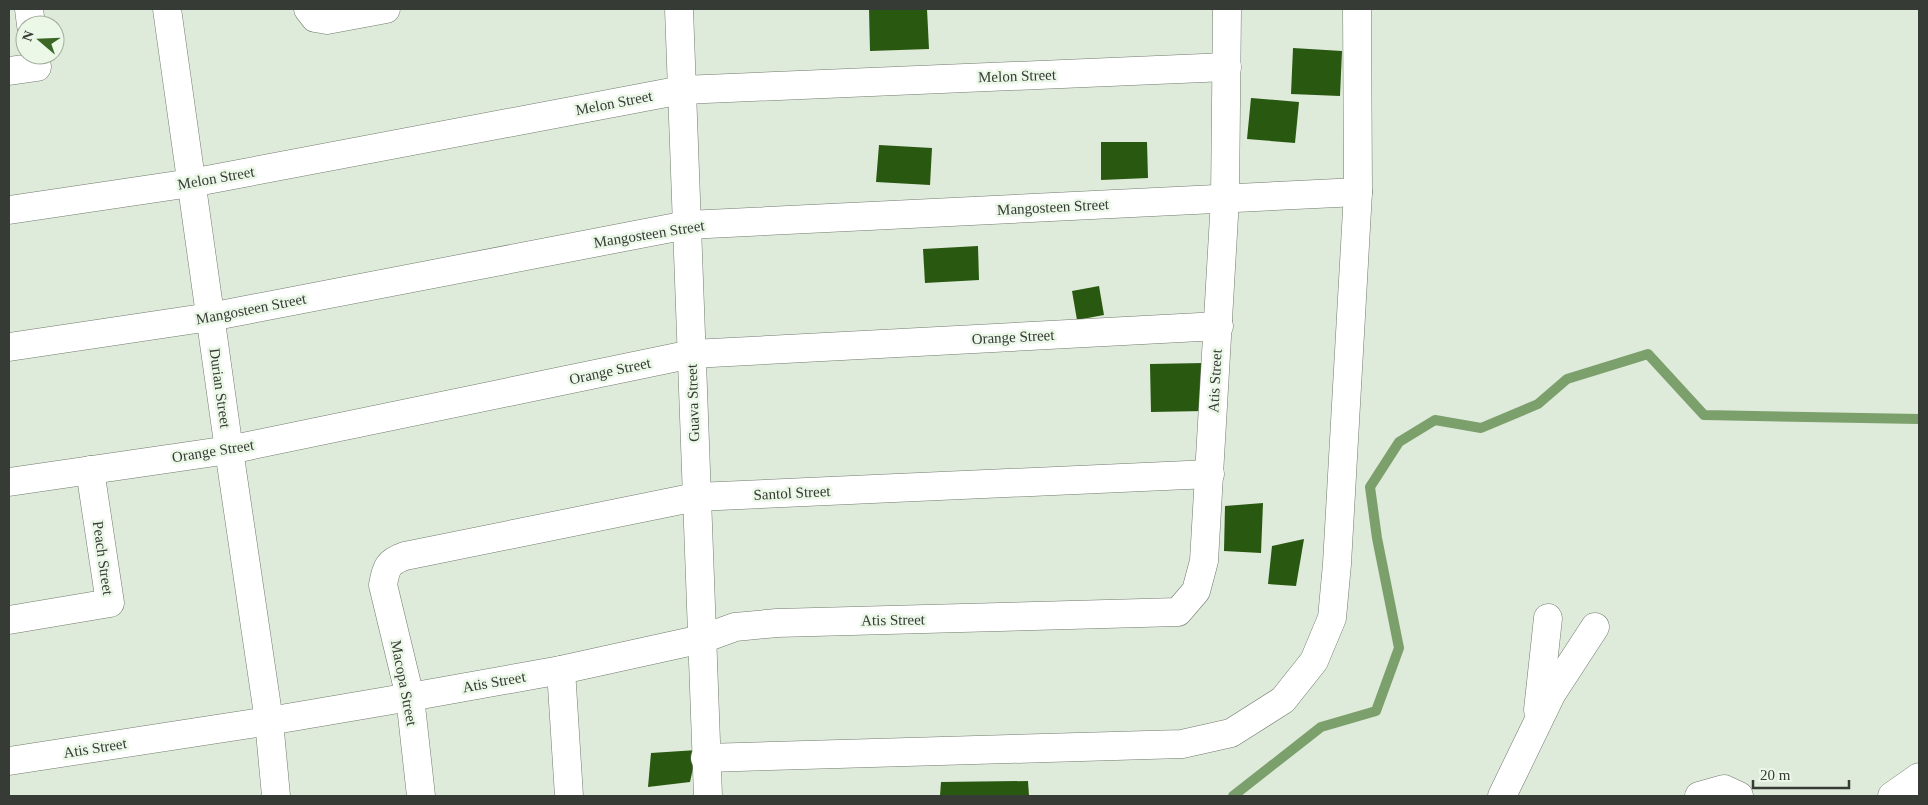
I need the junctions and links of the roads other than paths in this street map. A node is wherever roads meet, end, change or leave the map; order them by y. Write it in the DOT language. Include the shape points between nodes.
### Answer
graph roads {
  1 [pos="167,9"];
  2 [pos="308,9"];
  3 [pos="386,9"];
  4 [pos="679,9"];
  5 [pos="1227,9"];
  6 [pos="1357,9"];
  7 [pos="25,65"];
  8 [pos="1227,66"];
  9 [pos="9,71"];
  10 [pos="682,90"];
  11 [pos="191,183"];
  12 [pos="1358,192"];
  13 [pos="1225,199"];
  14 [pos="9,210"];
  15 [pos="687,225"];
  16 [pos="210,317"];
  17 [pos="1219,326"];
  18 [pos="9,346"];
  19 [pos="692,354"];
  20 [pos="229,450"];
  21 [pos="90,470"];
  22 [pos="1210,474"];
  23 [pos="9,482"];
  24 [pos="696,497"];
  25 [pos="386,570"];
  26 [pos="1548,618"];
  27 [pos="9,620"];
  28 [pos="1595,627"];
  29 [pos="702,640"];
  30 [pos="561,670"];
  31 [pos="410,697"];
  32 [pos="269,721"];
  33 [pos="1536,727"];
  34 [pos="706,758"];
  35 [pos="9,761"];
  36 [pos="1919,777"];
  37 [pos="276,796"];
  38 [pos="421,796"];
  39 [pos="569,796"];
  40 [pos="708,796"];
  41 [pos="1502,796"];
  42 [pos="1699,796"];
  43 [pos="1739,796"];
  44 [pos="1892,796"];
  1 -- 11 [label="street, Durian Street"];
  2 -- 3 [label="street" via="315,18 327,20"];
  4 -- 10 [label="street, Guava Street"];
  5 -- 8 [label="street, Atis Street"];
  6 -- 12 [label="street"];
  7 -- 9 [label="street"];
  8 -- 10 [label="street, Melon Street"];
  8 -- 13 [label="street, Atis Street"];
  10 -- 11 [label="street, Melon Street"];
  10 -- 15 [label="street, Guava Street"];
  11 -- 14 [label="street, Melon Street"];
  11 -- 16 [label="street, Durian Street"];
  12 -- 13 [label="street, Mangosteen Street"];
  12 -- 34 [label="street" via="1332,618 1314,661 1283,700 1232,733 1182,744"];
  13 -- 15 [label="street, Mangosteen Street"];
  13 -- 17 [label="street, Atis Street"];
  15 -- 16 [label="street, Mangosteen Street"];
  15 -- 19 [label="street, Guava Street"];
  16 -- 18 [label="street, Mangosteen Street"];
  16 -- 20 [label="street, Durian Street"];
  17 -- 19 [label="street, Orange Street"];
  17 -- 22 [label="street, Atis Street"];
  19 -- 20 [label="street, Orange Street"];
  19 -- 24 [label="street, Guava Street"];
  20 -- 21 [label="street, Orange Street"];
  20 -- 32 [label="street, Durian Street"];
  21 -- 23 [label="street, Orange Street"];
  21 -- 27 [label="street, Peach Street" via="110,603"];
  22 -- 24 [label="street, Santol Street"];
  22 -- 29 [label="street, Atis Street" via="1204,561 1196,591 1178,612 777,623 736,627"];
  24 -- 25 [label="street, Santol Street" via="405,556 394,560"];
  24 -- 29 [label="street, Guava Street"];
  25 -- 31 [label="street, Macopa Street" via="383,584"];
  26 -- 33 [label="street"];
  28 -- 33 [label="street" via="1552,693"];
  29 -- 30 [label="street, Atis Street"];
  29 -- 34 [label="street, Guava Street"];
  30 -- 31 [label="street, Atis Street"];
  30 -- 39 [label="street"];
  31 -- 32 [label="street, Atis Street"];
  31 -- 38 [label="street, Macopa Street"];
  32 -- 35 [label="street, Atis Street"];
  32 -- 37 [label="street, Durian Street"];
  33 -- 41 [label="street"];
  34 -- 40 [label="street, Guava Street"];
  36 -- 44 [label="street"];
  42 -- 43 [label="street" via="1724,789"];
}
